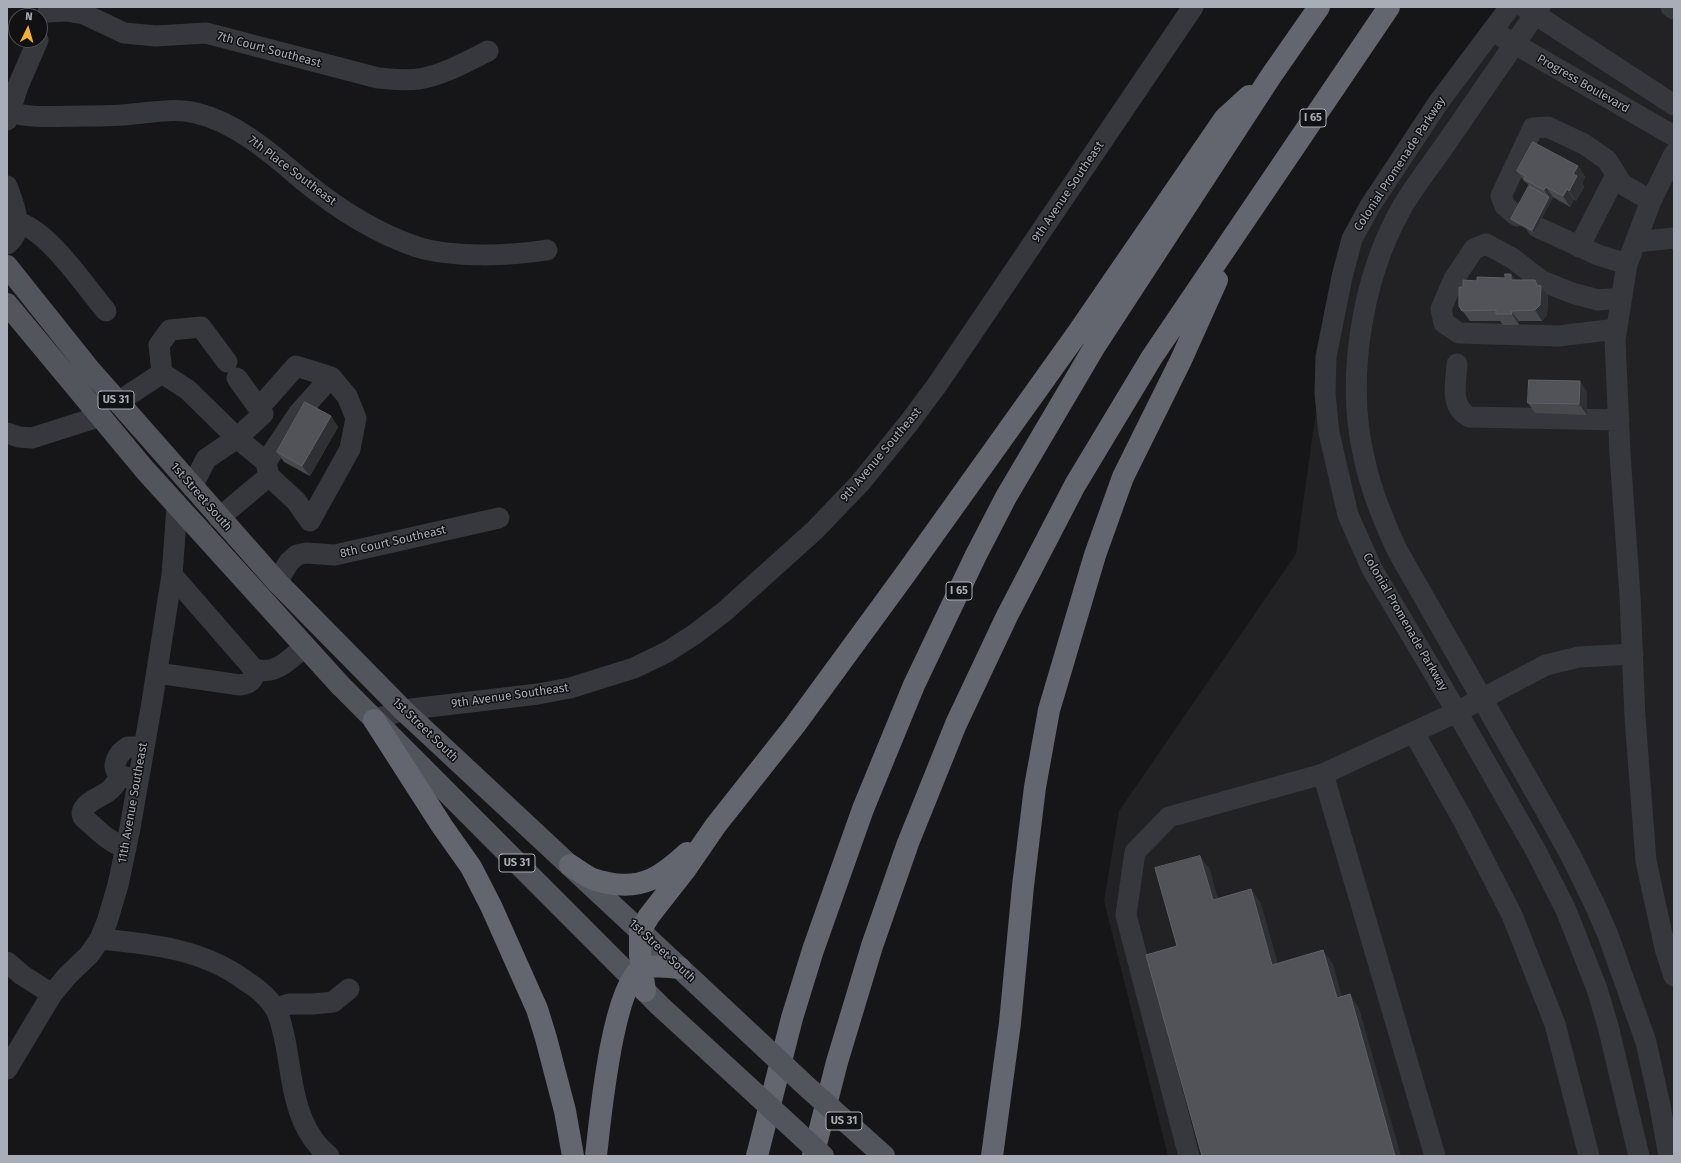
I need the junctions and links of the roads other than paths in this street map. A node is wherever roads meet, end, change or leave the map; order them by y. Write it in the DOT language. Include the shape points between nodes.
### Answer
graph roads {
  1 [pos="1193,7"];
  2 [pos="1319,7"];
  3 [pos="1389,7"];
  4 [pos="1510,7"];
  5 [pos="1671,7"];
  6 [pos="48,9"];
  7 [pos="1533,9"];
  8 [pos="1674,9"];
  9 [pos="1492,31"];
  10 [pos="1514,43"];
  11 [pos="35,48"];
  12 [pos="488,51"];
  13 [pos="1271,76"];
  14 [pos="1674,105"];
  15 [pos="8,116"];
  16 [pos="1674,136"];
  17 [pos="1674,154"];
  18 [pos="1616,175"];
  19 [pos="7,186"];
  20 [pos="1651,201"];
  21 [pos="1517,216"];
  22 [pos="17,222"];
  23 [pos="1537,227"];
  24 [pos="1240,230"];
  25 [pos="1674,238"];
  26 [pos="1636,242"];
  27 [pos="7,244"];
  28 [pos="1579,247"];
  29 [pos="547,250"];
  30 [pos="1627,264"];
  31 [pos="7,266"];
  32 [pos="1621,298"];
  33 [pos="8,311"];
  34 [pos="106,311"];
  35 [pos="1617,329"];
  36 [pos="1456,364"];
  37 [pos="162,372"];
  38 [pos="331,377"];
  39 [pos="118,402"];
  40 [pos="259,408"];
  41 [pos="101,416"];
  42 [pos="1619,420"];
  43 [pos="7,433"];
  44 [pos="237,438"];
  45 [pos="268,469"];
  46 [pos="192,488"];
  47 [pos="177,506"];
  48 [pos="219,518"];
  49 [pos="499,518"];
  50 [pos="310,521"];
  51 [pos="297,555"];
  52 [pos="172,576"];
  53 [pos="277,582"];
  54 [pos="305,646"];
  55 [pos="1633,654"];
  56 [pos="258,670"];
  57 [pos="157,673"];
  58 [pos="1481,700"];
  59 [pos="403,710"];
  60 [pos="1457,712"];
  61 [pos="374,720"];
  62 [pos="1414,733"];
  63 [pos="1323,774"];
  64 [pos="129,778"];
  65 [pos="711,833"];
  66 [pos="126,848"];
  67 [pos="570,865"];
  68 [pos="640,931"];
  69 [pos="100,939"];
  70 [pos="7,962"];
  71 [pos="680,968"];
  72 [pos="1674,976"];
  73 [pos="644,986"];
  74 [pos="349,990"];
  75 [pos="52,994"];
  76 [pos="275,1009"];
  77 [pos="7,1068"];
  78 [pos="996,1120"];
  79 [pos="329,1156"];
  80 [pos="573,1156"];
  81 [pos="596,1156"];
  82 [pos="757,1156"];
  83 [pos="813,1156"];
  84 [pos="823,1156"];
  85 [pos="884,1156"];
  86 [pos="992,1156"];
  87 [pos="999,1156"];
  88 [pos="1189,1156"];
  89 [pos="1435,1156"];
  90 [pos="1589,1156"];
  91 [pos="1640,1156"];
  92 [pos="1669,1156"];
  1 -- 59 [label="street, 9th Avenue Southeast" via="908,424 860,483 815,530 753,587 695,634 667,652 628,670 570,688 538,694"];
  2 -- 13 [label="highway, I 65"];
  3 -- 24 [label="highway, I 65" via="1295,144"];
  4 -- 9 [label="street, Colonial Promenade Parkway"];
  5 -- 8 [label="street"];
  6 -- 12 [label="street, 7th Court Southeast" via="84,14 124,33 156,36 206,34 378,78 406,80 425,77 462,65"];
  7 -- 10 [label="street"];
  7 -- 14 [label="street"];
  9 -- 10 [label="street, Progress Boulevard"];
  9 -- 60 [label="street, Colonial Promenade Parkway" via="1429,116 1370,206 1352,239 1326,357 1325,394 1329,433 1348,515 1372,569"];
  10 -- 16 [label="street, Progress Boulevard"];
  10 -- 58 [label="street" via="1401,209 1381,252 1370,286 1360,341 1357,380 1359,428 1364,462 1378,510 1397,550"];
  11 -- 15 [label="street"];
  13 -- 65 [label="highway" via="1225,118 1079,331 899,582 795,725"];
  13 -- 82 [label="highway, I 65" via="1095,346 1006,497 976,555 905,707 863,809 792,1018"];
  15 -- 29 [label="street, 7th Place Southeast" via="110,116 158,110 197,113 255,141 350,215 418,247 445,252 523,254"];
  17 -- 20 [label="street"];
  18 -- 20 [label="street" via="1622,184"];
  18 -- 21 [label="street" via="1608,160 1584,144 1548,127 1533,128 1501,196 1504,206"];
  18 -- 28 [label="street"];
  19 -- 22 [label="street"];
  20 -- 26 [label="street"];
  22 -- 27 [label="street" via="15,234"];
  22 -- 34 [label="street" via="43,237"];
  23 -- 28 [label="street"];
  24 -- 78 [label="highway" via="1181,360 1123,477 1095,555 1050,710 1035,787 1010,1023"];
  24 -- 83 [label="highway, I 65" via="1152,357 1086,466 1044,543 978,676 908,843 872,946 837,1062"];
  25 -- 26 [label="street"];
  26 -- 30 [label="street"];
  28 -- 30 [label="street" via="1598,256"];
  30 -- 32 [label="street"];
  31 -- 39 [label="main road, 1st Street South / US 31"];
  32 -- 35 [label="street"];
  32 -- 35 [label="street" via="1598,300 1572,293 1542,281 1512,258 1486,244 1474,249 1468,256 1441,308 1444,323 1459,333 1558,336"];
  33 -- 41 [label="main road, 1st Street South / US 31"];
  35 -- 42 [label="street" via="1615,340"];
  36 -- 42 [label="street" via="1456,401 1460,410 1470,417"];
  37 -- 39 [label="street"];
  37 -- 40 [label="street" via="159,345 170,330 201,327"];
  37 -- 44 [label="street" via="188,390"];
  38 -- 40 [label="street" via="296,366"];
  38 -- 45 [label="street" via="298,414"];
  38 -- 50 [label="street" via="347,396 356,418 350,449"];
  39 -- 41 [label="main road"];
  39 -- 46 [label="main road, 1st Street South / US 31"];
  40 -- 44 [label="street" via="264,414"];
  41 -- 43 [label="street" via="32,438"];
  41 -- 47 [label="main road, 1st Street South / US 31"];
  42 -- 55 [label="street"];
  44 -- 45 [label="street"];
  44 -- 46 [label="street" via="206,459"];
  45 -- 48 [label="street"];
  45 -- 50 [label="street"];
  46 -- 47 [label="main road"];
  46 -- 48 [label="main road, 1st Street South / US 31"];
  47 -- 52 [label="street, 11th Avenue Southeast"];
  47 -- 54 [label="main road, 1st Street South / US 31"];
  48 -- 53 [label="main road, 1st Street South / US 31"];
  49 -- 51 [label="street, 8th Court Southeast" via="335,555"];
  50 -- 51 [label="street"];
  51 -- 53 [label="street" via="289,562"];
  52 -- 56 [label="street" via="231,644 253,668"];
  52 -- 57 [label="street, 11th Avenue Southeast"];
  53 -- 59 [label="main road, 1st Street South / US 31"];
  54 -- 56 [label="street" via="279,667"];
  54 -- 61 [label="main road, 1st Street South / US 31"];
  55 -- 58 [label="street" via="1561,660 1505,685"];
  55 -- 72 [label="street" via="1635,718 1646,861 1665,948"];
  56 -- 57 [label="street" via="251,682 240,685"];
  57 -- 64 [label="street, 11th Avenue Southeast" via="144,747"];
  58 -- 60 [label="street"];
  58 -- 92 [label="street" via="1571,856 1608,935 1646,1042"];
  59 -- 61 [label="street, 9th Avenue Southeast"];
  59 -- 67 [label="main road, 1st Street South / US 31"];
  60 -- 62 [label="street"];
  60 -- 91 [label="street, Colonial Promenade Parkway" via="1566,910 1597,989"];
  61 -- 73 [label="main road, 1st Street South / US 31"];
  61 -- 80 [label="highway" via="471,867 491,906 537,1009 565,1111"];
  62 -- 63 [label="street"];
  62 -- 90 [label="street" via="1512,915 1555,1024"];
  63 -- 88 [label="street" via="1169,817 1135,852 1126,915"];
  63 -- 89 [label="street"];
  64 -- 66 [label="street, 11th Avenue Southeast"];
  64 -- 66 [label="street" via="86,805 82,813 106,839"];
  65 -- 67 [label="highway" via="674,865 644,883 620,885 593,880"];
  65 -- 68 [label="highway"];
  66 -- 69 [label="street, 11th Avenue Southeast" via="118,885"];
  67 -- 68 [label="main road, 1st Street South / US 31"];
  68 -- 71 [label="main road, 1st Street South / US 31"];
  68 -- 73 [label="highway"];
  69 -- 75 [label="street, 11th Avenue Southeast" via="89,955 68,974"];
  69 -- 76 [label="street" via="164,948 206,958 222,965 255,987"];
  70 -- 75 [label="street"];
  71 -- 73 [label="highway" via="658,967"];
  71 -- 85 [label="main road, 1st Street South / US 31, bridge"];
  73 -- 81 [label="highway" via="620,1007 612,1040"];
  73 -- 84 [label="main road, 1st Street South / US 31, bridge"];
  74 -- 76 [label="street" via="333,1002 289,1004"];
  75 -- 77 [label="street, 11th Avenue Southeast"];
  76 -- 79 [label="street" via="280,1021 301,1119 312,1137"];
  78 -- 86 [label="highway"];
  78 -- 87 [label="highway"];
}
